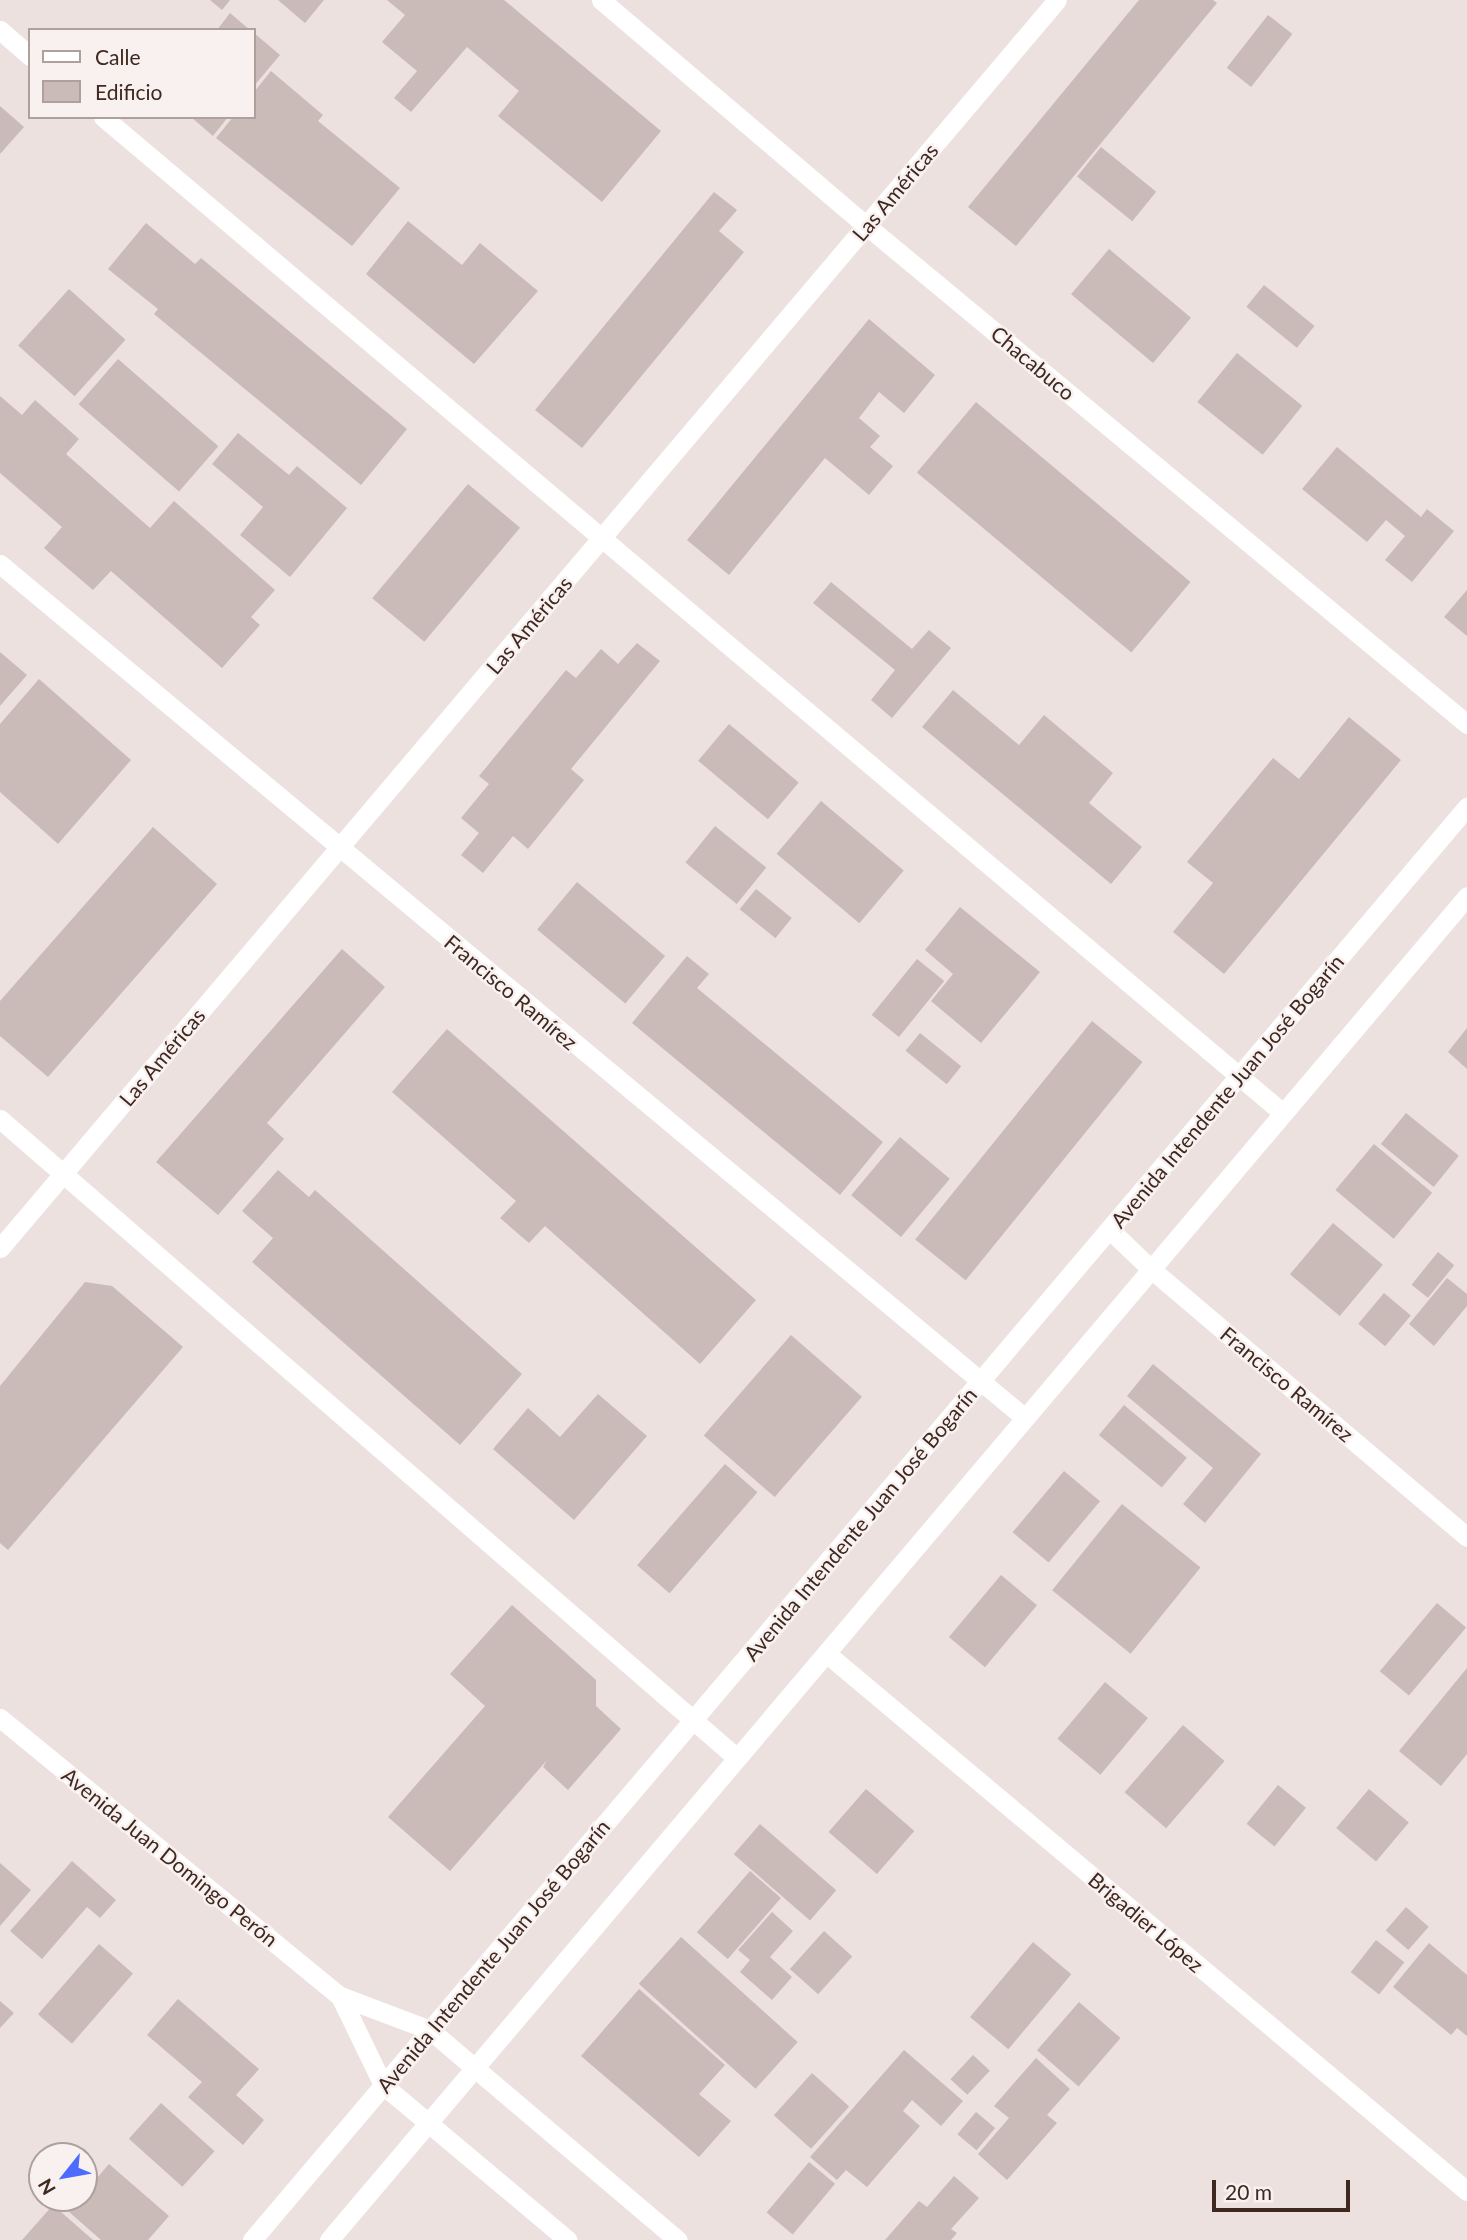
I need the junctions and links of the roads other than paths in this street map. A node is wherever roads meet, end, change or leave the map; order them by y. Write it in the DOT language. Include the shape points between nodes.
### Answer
graph roads {
  1 [pos="601,0"];
  2 [pos="1057,0"];
  3 [pos="0,30"];
  4 [pos="28,54"];
  5 [pos="105,119"];
  6 [pos="867,226"];
  7 [pos="602,539"];
  8 [pos="0,564"];
  9 [pos="1467,724"];
  10 [pos="1467,807"];
  11 [pos="338,849"];
  12 [pos="1466,899"];
  13 [pos="1239,1076"];
  14 [pos="1283,1113"];
  15 [pos="0,1119"];
  16 [pos="63,1174"];
  17 [pos="1110,1230"];
  18 [pos="0,1248"];
  19 [pos="1151,1269"];
  20 [pos="980,1382"];
  21 [pos="1024,1418"];
  22 [pos="1467,1537"];
  23 [pos="826,1653"];
  24 [pos="0,1718"];
  25 [pos="693,1720"];
  26 [pos="737,1758"];
  27 [pos="340,1996"];
  28 [pos="430,2030"];
  29 [pos="474,2068"];
  30 [pos="383,2085"];
  31 [pos="428,2123"];
  32 [pos="1467,2191"];
  33 [pos="252,2240"];
  34 [pos="329,2240"];
  35 [pos="568,2240"];
  36 [pos="678,2240"];
  1 -- 6 [label="street, Chacabuco"];
  2 -- 6 [label="street, Las Américas"];
  3 -- 4 [label="street"];
  5 -- 7 [label="street"];
  6 -- 7 [label="street, Las Américas"];
  6 -- 9 [label="street, Chacabuco"];
  7 -- 11 [label="street, Las Américas"];
  7 -- 13 [label="street"];
  8 -- 11 [label="street, Francisco Ramírez"];
  10 -- 13 [label="street, Avenida Intendente Juan José Bogarín"];
  11 -- 16 [label="street, Las Américas"];
  11 -- 20 [label="street, Francisco Ramírez"];
  12 -- 14 [label="street"];
  13 -- 14 [label="street"];
  13 -- 17 [label="street, Avenida Intendente Juan José Bogarín"];
  14 -- 19 [label="street"];
  15 -- 16 [label="street"];
  16 -- 18 [label="street, Las Américas"];
  16 -- 25 [label="street"];
  17 -- 19 [label="street, Francisco Ramírez"];
  17 -- 20 [label="street, Avenida Intendente Juan José Bogarín"];
  19 -- 21 [label="street"];
  19 -- 22 [label="street, Francisco Ramírez"];
  20 -- 21 [label="street, Francisco Ramírez"];
  20 -- 25 [label="street, Avenida Intendente Juan José Bogarín"];
  21 -- 23 [label="street"];
  23 -- 26 [label="street"];
  23 -- 32 [label="street, Brigadier López"];
  24 -- 27 [label="street, Avenida Juan Domingo Perón"];
  25 -- 26 [label="street"];
  25 -- 28 [label="street, Avenida Intendente Juan José Bogarín"];
  26 -- 29 [label="street"];
  27 -- 28 [label="street, Avenida Juan Domingo Perón"];
  27 -- 30 [label="street, Avenida Juan Domingo Perón"];
  28 -- 29 [label="street, Avenida Juan Domingo Perón"];
  28 -- 30 [label="street, Avenida Intendente Juan José Bogarín"];
  29 -- 31 [label="street"];
  29 -- 36 [label="street, Avenida Juan Domingo Perón"];
  30 -- 31 [label="street, Avenida Juan Domingo Perón"];
  30 -- 33 [label="street, Avenida Intendente Juan José Bogarín"];
  31 -- 34 [label="street"];
  31 -- 35 [label="street, Avenida Juan Domingo Perón"];
}
